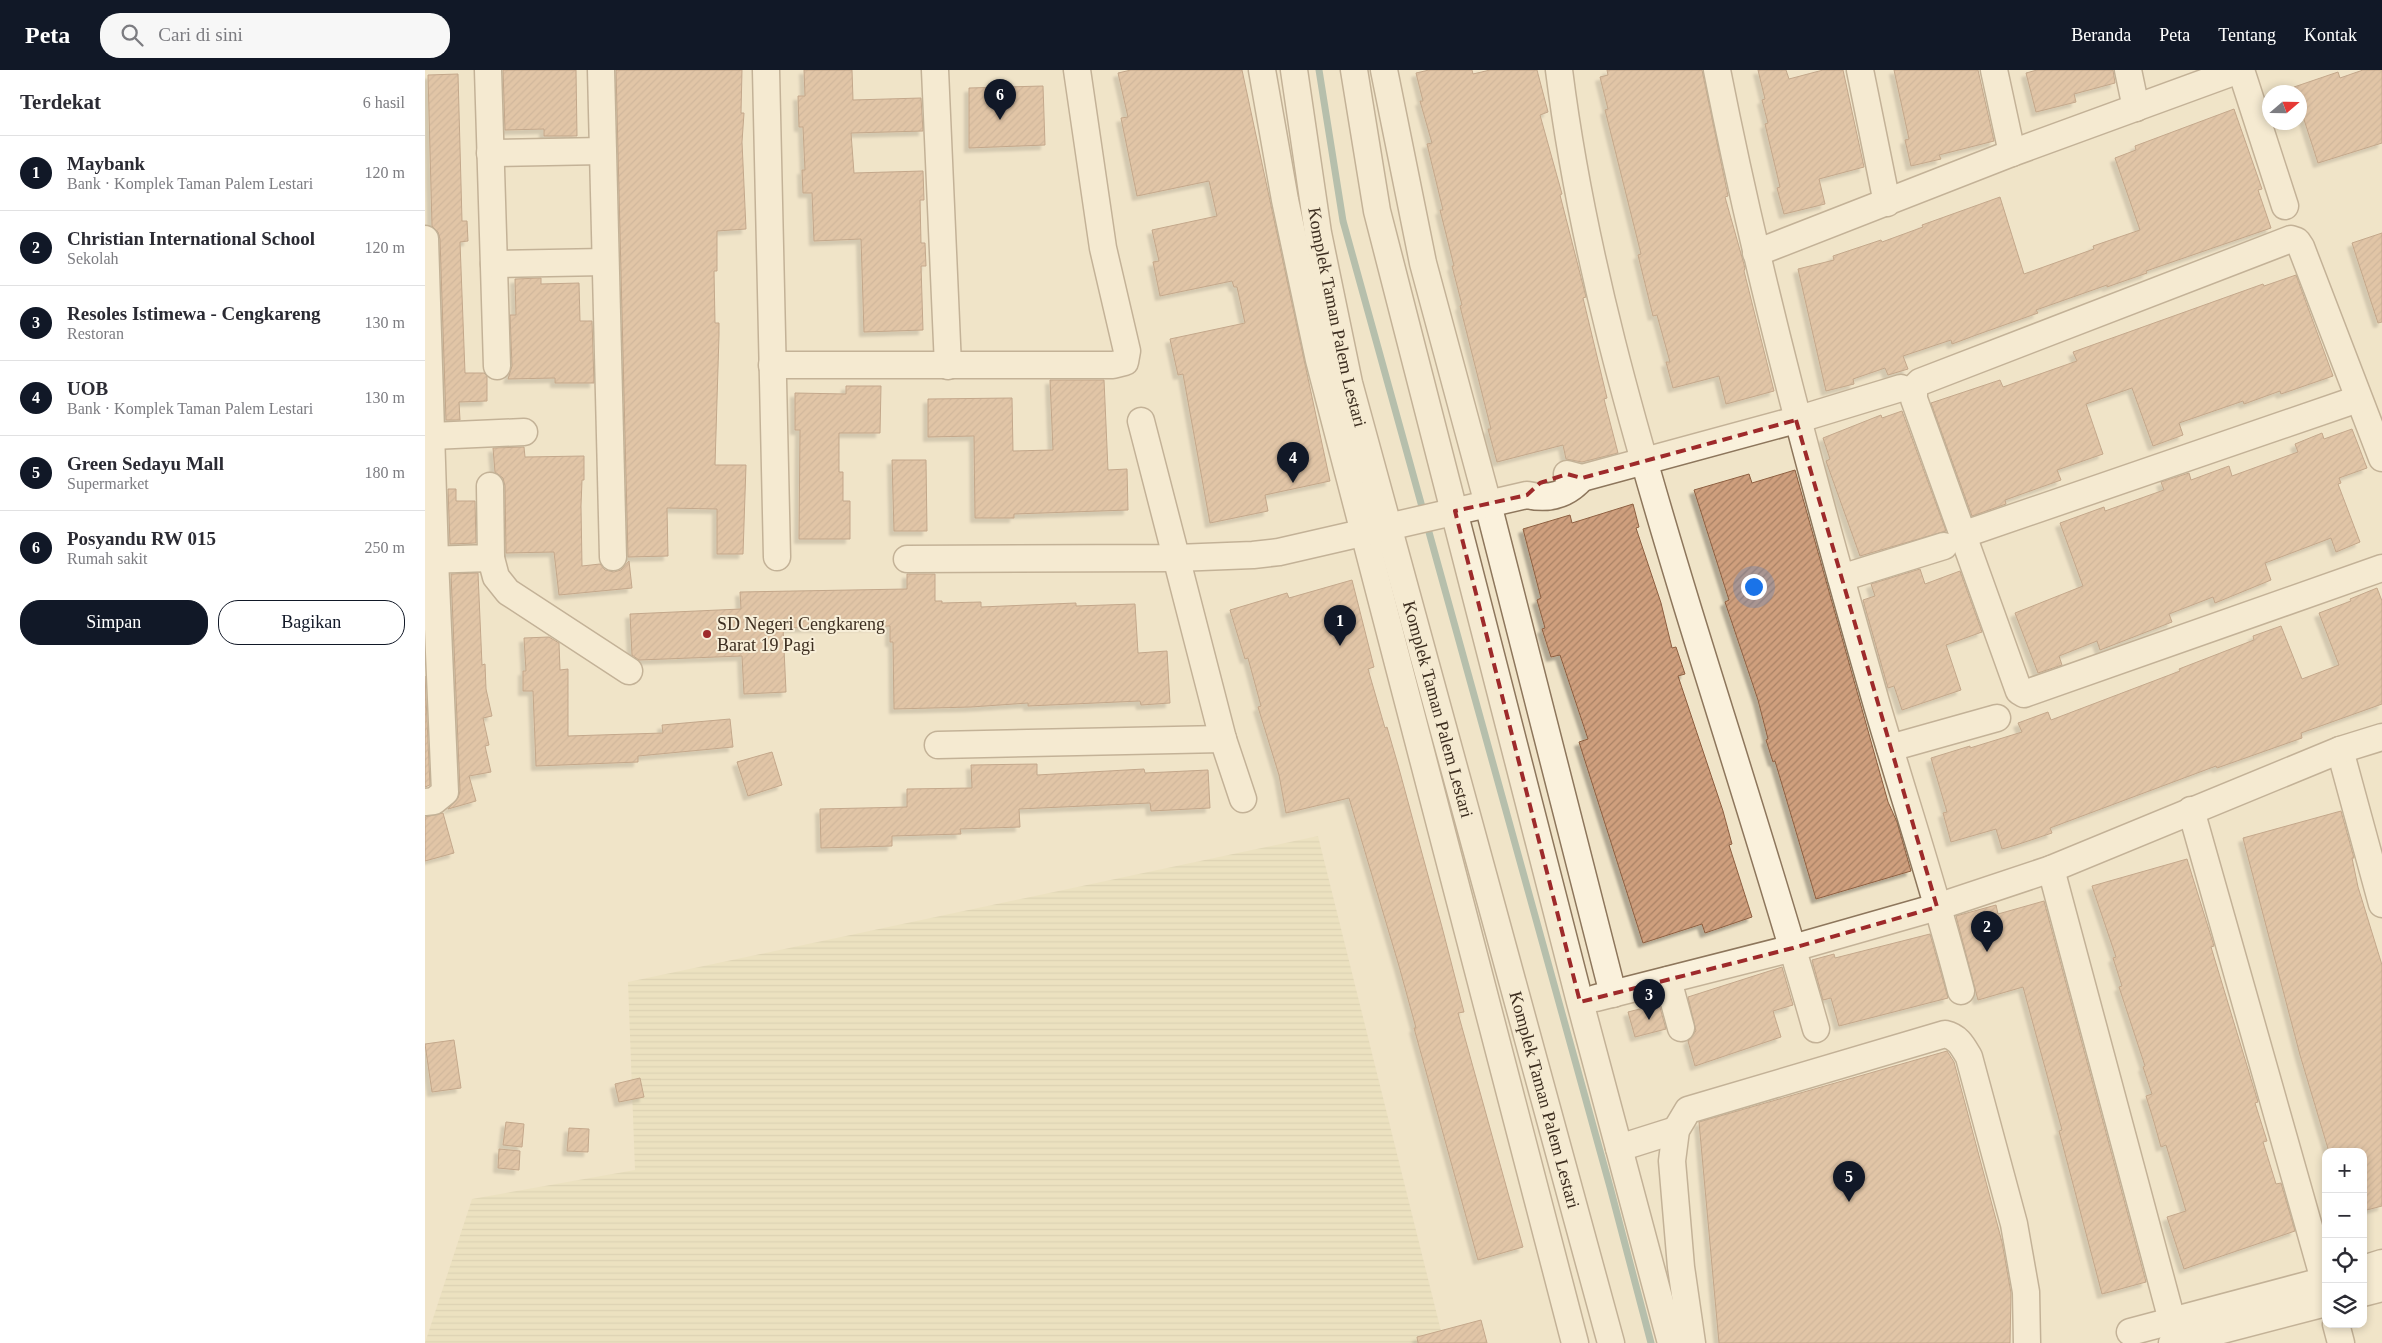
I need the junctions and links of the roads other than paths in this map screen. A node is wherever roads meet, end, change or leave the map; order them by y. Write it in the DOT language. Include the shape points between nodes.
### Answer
graph roads {
  1 [pos="488,70"];
  2 [pos="601,70"];
  3 [pos="766,70"];
  4 [pos="935,70"];
  5 [pos="1077,70"];
  6 [pos="1262,70"];
  7 [pos="1294,70"];
  8 [pos="1354,70"];
  9 [pos="1384,70"];
  10 [pos="1559,70"];
  11 [pos="1717,70"];
  12 [pos="1860,70"];
  13 [pos="1994,70"];
  14 [pos="2128,70"];
  15 [pos="2240,70"];
  16 [pos="2135,108"];
  17 [pos="603,151"];
  18 [pos="491,152"];
  19 [pos="2013,154"];
  20 [pos="1887,203"];
  21 [pos="2285,206"];
  22 [pos="425,239"];
  23 [pos="1756,253"];
  24 [pos="605,262"];
  25 [pos="494,264"];
  26 [pos="772,365"];
  27 [pos="497,366"];
  28 [pos="948,366"];
  29 [pos="1901,388"];
  30 [pos="2358,399"];
  31 [pos="1797,420"];
  32 [pos="1141,421"];
  33 [pos="524,432"];
  34 [pos="432,436"];
  35 [pos="2382,458"];
  36 [pos="1643,462"];
  37 [pos="490,486"];
  38 [pos="1488,504"];
  39 [pos="1447,513"];
  40 [pos="1399,525"];
  41 [pos="1363,533"];
  42 [pos="1953,541"];
  43 [pos="613,557"];
  44 [pos="777,557"];
  45 [pos="491,558"];
  46 [pos="1176,558"];
  47 [pos="907,559"];
  48 [pos="430,560"];
  49 [pos="2382,568"];
  50 [pos="1841,578"];
  51 [pos="629,670"];
  52 [pos="1997,718"];
  53 [pos="2382,737"];
  54 [pos="1223,739"];
  55 [pos="938,745"];
  56 [pos="1890,748"];
  57 [pos="2340,750"];
  58 [pos="1243,799"];
  59 [pos="425,802"];
  60 [pos="2191,810"];
  61 [pos="2051,869"];
  62 [pos="2382,904"];
  63 [pos="1937,907"];
  64 [pos="1793,948"];
  65 [pos="1668,980"];
  66 [pos="1961,991"];
  67 [pos="1613,994"];
  68 [pos="1580,1002"];
  69 [pos="1681,1028"];
  70 [pos="1816,1029"];
  71 [pos="1676,1130"];
  72 [pos="1619,1148"];
  73 [pos="1646,1252"];
  74 [pos="2382,1263"];
  75 [pos="2367,1268"];
  76 [pos="2324,1283"];
  77 [pos="2382,1288"];
  78 [pos="2322,1289"];
  79 [pos="2367,1292"];
  80 [pos="1688,1311"];
  81 [pos="2337,1328"];
  82 [pos="2130,1332"];
  83 [pos="2175,1337"];
  84 [pos="1575,1343"];
  85 [pos="1611,1343"];
  86 [pos="1671,1343"];
  87 [pos="1693,1343"];
  88 [pos="2027,1343"];
  89 [pos="2341,1343"];
  1 -- 18 [label="street"];
  2 -- 17 [label="street"];
  3 -- 26 [label="street"];
  4 -- 28 [label="street"];
  5 -- 28 [label="street" via="1103,248 1127,351 1125,362 1113,365"];
  6 -- 41 [label="street" via="1285,200 1319,360"];
  7 -- 40 [label="street, Komplek Taman Palem Lestari" via="1319,233 1349,383"];
  8 -- 39 [label="street" via="1377,211"];
  9 -- 38 [label="street" via="1423,263"];
  10 -- 36 [label="street" via="1600,293"];
  11 -- 23 [label="street"];
  12 -- 20 [label="street"];
  13 -- 19 [label="street"];
  14 -- 16 [label="street"];
  15 -- 16 [label="street"];
  15 -- 21 [label="street"];
  16 -- 19 [label="street"];
  17 -- 18 [label="street"];
  17 -- 24 [label="street"];
  18 -- 25 [label="street"];
  19 -- 20 [label="street"];
  20 -- 23 [label="street"];
  22 -- 34 [label="street"];
  23 -- 31 [label="street"];
  24 -- 25 [label="street"];
  24 -- 43 [label="street"];
  25 -- 27 [label="street"];
  26 -- 28 [label="street"];
  26 -- 44 [label="street"];
  29 -- 31 [label="street"];
  30 -- 35 [label="street"];
  30 -- 42 [label="street"];
  30 -- 42 [label="street" via="2301,247 2297,241 2284,241 1916,384 1914,399"];
  31 -- 36 [label="street"];
  31 -- 50 [label="street"];
  32 -- 46 [label="street"];
  33 -- 34 [label="street"];
  34 -- 48 [label="street"];
  36 -- 38 [label="street" via="1582,478 1567,474 1539,482 1527,494"];
  36 -- 64 [label="street"];
  37 -- 45 [label="street"];
  38 -- 39 [label="street"];
  38 -- 67 [label="street"];
  39 -- 40 [label="street"];
  39 -- 68 [label="street"];
  40 -- 41 [label="street"];
  40 -- 85 [label="street, Komplek Taman Palem Lestari"];
  41 -- 46 [label="street" via="1253,556"];
  41 -- 84 [label="street"];
  42 -- 49 [label="street" via="2019,691 2027,694"];
  42 -- 50 [label="street"];
  45 -- 48 [label="street"];
  45 -- 51 [label="street" via="496,577 508,592"];
  46 -- 47 [label="street"];
  46 -- 54 [label="street"];
  48 -- 59 [label="street" via="445,792 434,802"];
  50 -- 56 [label="street"];
  52 -- 56 [label="street"];
  53 -- 57 [label="street"];
  54 -- 55 [label="street"];
  54 -- 58 [label="street"];
  56 -- 63 [label="street"];
  57 -- 60 [label="street"];
  57 -- 62 [label="street"];
  60 -- 61 [label="street"];
  60 -- 76 [label="street"];
  61 -- 63 [label="street"];
  61 -- 83 [label="street"];
  63 -- 64 [label="street"];
  63 -- 66 [label="street"];
  64 -- 65 [label="street"];
  64 -- 70 [label="street"];
  65 -- 67 [label="street"];
  65 -- 69 [label="street"];
  67 -- 68 [label="street"];
  68 -- 72 [label="street"];
  71 -- 72 [label="street"];
  71 -- 80 [label="street" via="1672,1161"];
  71 -- 88 [label="street" via="1687,1110 1945,1034 1954,1036 1969,1057 2014,1224 2027,1292"];
  72 -- 73 [label="street"];
  73 -- 80 [label="street"];
  73 -- 86 [label="street"];
  74 -- 75 [label="street"];
  77 -- 79 [label="street"];
  78 -- 83 [label="street"];
  80 -- 87 [label="street"];
  81 -- 89 [label="street"];
  82 -- 83 [label="street"];
}
